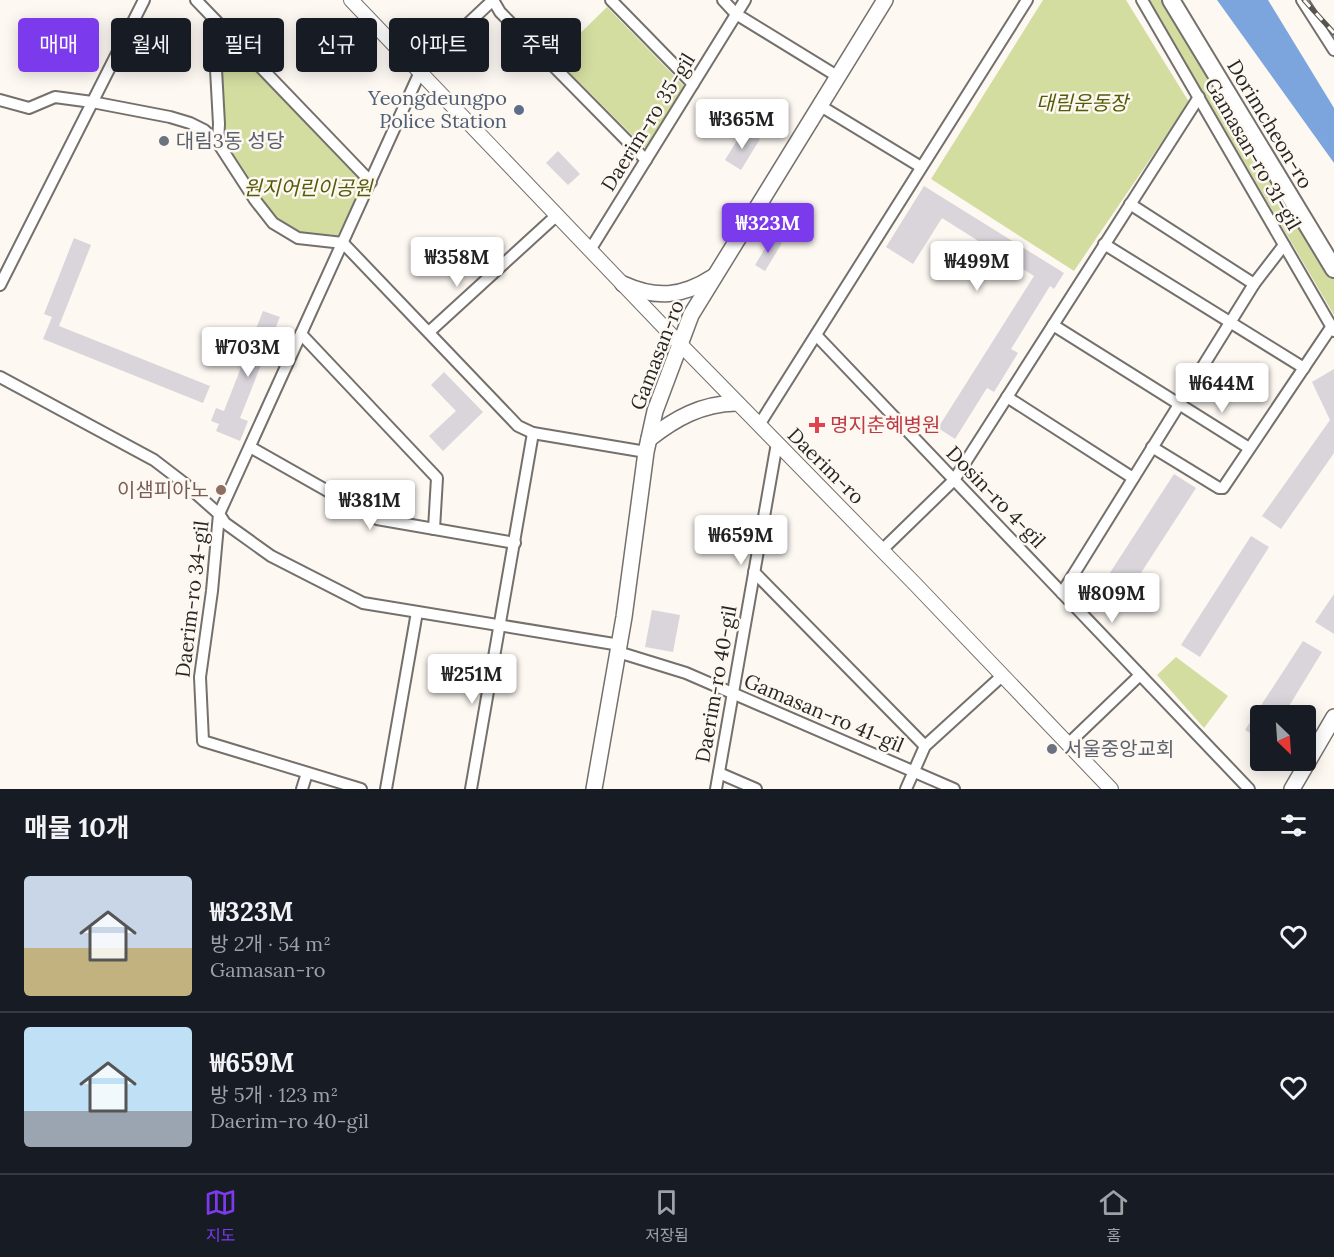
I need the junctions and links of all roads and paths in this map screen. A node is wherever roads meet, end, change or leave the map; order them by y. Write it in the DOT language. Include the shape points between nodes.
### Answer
graph roads {
  1 [pos="144,0"];
  2 [pos="351,0"];
  3 [pos="493,0"];
  4 [pos="611,0"];
  5 [pos="723,0"];
  6 [pos="745,0"];
  7 [pos="885,0"];
  8 [pos="1027,0"];
  9 [pos="1142,0"];
  10 [pos="1171,0"];
  11 [pos="1302,0"];
  12 [pos="200,1"];
  13 [pos="736,14"];
  14 [pos="213,18"];
  15 [pos="474,18"];
  16 [pos="389,40"];
  17 [pos="1334,50"];
  18 [pos="216,72"];
  19 [pos="265,72"];
  20 [pos="420,72"];
  21 [pos="837,76"];
  22 [pos="693,84"];
  23 [pos="1198,97"];
  24 [pos="0,100"];
  25 [pos="92,102"];
  26 [pos="819,105"];
  27 [pos="218,142"];
  28 [pos="646,160"];
  29 [pos="921,167"];
  30 [pos="371,182"];
  31 [pos="1130,204"];
  32 [pos="557,215"];
  33 [pos="343,243"];
  34 [pos="1104,244"];
  35 [pos="1284,245"];
  36 [pos="590,250"];
  37 [pos="1334,269"];
  38 [pos="715,275"];
  39 [pos="623,284"];
  40 [pos="1254,284"];
  41 [pos="0,285"];
  42 [pos="1230,322"];
  43 [pos="1053,325"];
  44 [pos="1333,329"];
  45 [pos="429,332"];
  46 [pos="301,334"];
  47 [pos="816,335"];
  48 [pos="681,345"];
  49 [pos="1304,368"];
  50 [pos="0,377"];
  51 [pos="1007,397"];
  52 [pos="736,403"];
  53 [pos="1179,404"];
  54 [pos="759,425"];
  55 [pos="533,433"];
  56 [pos="777,443"];
  57 [pos="647,446"];
  58 [pos="250,447"];
  59 [pos="1152,447"];
  60 [pos="1249,448"];
  61 [pos="1133,478"];
  62 [pos="954,480"];
  63 [pos="219,514"];
  64 [pos="434,530"];
  65 [pos="515,543"];
  66 [pos="882,550"];
  67 [pos="754,572"];
  68 [pos="1062,593"];
  69 [pos="417,612"];
  70 [pos="501,626"];
  71 [pos="619,648"];
  72 [pos="1003,675"];
  73 [pos="1140,675"];
  74 [pos="733,694"];
  75 [pos="1334,717"];
  76 [pos="1068,744"];
  77 [pos="925,746"];
  78 [pos="914,771"];
  79 [pos="307,773"];
  80 [pos="718,773"];
  81 [pos="302,789"];
  82 [pos="361,789"];
  83 [pos="386,789"];
  84 [pos="471,789"];
  85 [pos="594,789"];
  86 [pos="716,789"];
  87 [pos="756,789"];
  88 [pos="906,789"];
  89 [pos="954,789"];
  90 [pos="1111,789"];
  91 [pos="1249,789"];
  92 [pos="1292,789"];
  1 -- 25 [label="street"];
  2 -- 16 [label="street, Daerim-ro"];
  3 -- 15 [label="street, Daerim-ro 34-gil"];
  3 -- 28 [label="street" via="500,12"];
  4 -- 22 [label="street"];
  5 -- 13 [label="street"];
  6 -- 13 [label="street, Daerim-ro 35-gil"];
  7 -- 21 [label="main road, Gamasan-ro"];
  8 -- 29 [label="street"];
  9 -- 23 [label="street, Gamasan-ro 31-gil"];
  10 -- 37 [label="main road, Dorimcheon-ro"];
  11 -- 17 [label="street"];
  12 -- 14 [label="street"];
  13 -- 21 [label="street"];
  13 -- 22 [label="street, Daerim-ro 35-gil"];
  18 -- 27 [label="street"];
  19 -- 30 [label="street"];
  20 -- 30 [label="street, Daerim-ro 34-gil"];
  20 -- 32 [label="street, Daerim-ro"];
  21 -- 26 [label="main road, Gamasan-ro"];
  22 -- 28 [label="street, Daerim-ro 35-gil"];
  23 -- 31 [label="street"];
  23 -- 35 [label="street, Gamasan-ro 31-gil"];
  24 -- 25 [label="street" via="29,108 55,97"];
  25 -- 27 [label="street" via="190,123"];
  25 -- 41 [label="street"];
  26 -- 29 [label="street"];
  26 -- 38 [label="main road, Gamasan-ro"];
  27 -- 33 [label="street" via="273,223 298,238"];
  28 -- 36 [label="street, Daerim-ro 35-gil"];
  29 -- 47 [label="street"];
  30 -- 33 [label="street, Daerim-ro 34-gil"];
  31 -- 34 [label="street"];
  31 -- 40 [label="street"];
  32 -- 36 [label="street, Daerim-ro"];
  32 -- 45 [label="street"];
  33 -- 45 [label="street"];
  33 -- 46 [label="street, Daerim-ro 34-gil"];
  34 -- 42 [label="street"];
  34 -- 43 [label="street"];
  35 -- 40 [label="street"];
  35 -- 44 [label="street, Gamasan-ro 31-gil"];
  36 -- 39 [label="street, Daerim-ro"];
  38 -- 39 [label="main road" via="685,292 669,294 640,292"];
  38 -- 48 [label="main road, Gamasan-ro" via="691,315"];
  39 -- 48 [label="street, Daerim-ro"];
  40 -- 42 [label="street"];
  42 -- 49 [label="street"];
  42 -- 53 [label="street"];
  43 -- 51 [label="street"];
  43 -- 53 [label="street"];
  44 -- 49 [label="street, Gamasan-ro 31-gil"];
  45 -- 55 [label="street" via="518,426"];
  46 -- 58 [label="street, Daerim-ro 34-gil"];
  46 -- 64 [label="street" via="437,478"];
  47 -- 54 [label="street"];
  47 -- 62 [label="street, Dosin-ro 4-gil"];
  48 -- 52 [label="street, Daerim-ro"];
  48 -- 57 [label="main road, Gamasan-ro" via="655,411"];
  49 -- 60 [label="street, Gamasan-ro 31-gil"];
  50 -- 63 [label="street" via="154,460"];
  51 -- 61 [label="street"];
  51 -- 62 [label="street"];
  52 -- 54 [label="street, Daerim-ro"];
  52 -- 57 [label="main road" via="690,412 671,422"];
  53 -- 59 [label="street"];
  53 -- 60 [label="street"];
  54 -- 56 [label="street, Daerim-ro"];
  55 -- 57 [label="street"];
  55 -- 65 [label="street"];
  56 -- 66 [label="street, Daerim-ro"];
  56 -- 67 [label="street, Daerim-ro 40-gil"];
  57 -- 71 [label="main road, Gamasan-ro"];
  58 -- 63 [label="street, Daerim-ro 34-gil"];
  58 -- 64 [label="street" via="377,519"];
  59 -- 60 [label="street, Gamasan-ro 31-gil" via="1219,488 1223,488"];
  59 -- 61 [label="street"];
  61 -- 68 [label="street"];
  62 -- 66 [label="street"];
  62 -- 68 [label="street, Dosin-ro 4-gil"];
  63 -- 69 [label="street" via="225,523 271,556 355,600"];
  63 -- 79 [label="street, Daerim-ro 34-gil" via="200,677 203,741"];
  64 -- 65 [label="street"];
  65 -- 70 [label="street"];
  66 -- 72 [label="street, Daerim-ro"];
  67 -- 74 [label="street, Daerim-ro 40-gil"];
  67 -- 77 [label="street"];
  68 -- 73 [label="street, Dosin-ro 4-gil"];
  69 -- 70 [label="street"];
  69 -- 83 [label="street"];
  70 -- 71 [label="street"];
  70 -- 84 [label="street"];
  71 -- 74 [label="street, Gamasan-ro 41-gil"];
  71 -- 85 [label="main road, Gamasan-ro"];
  72 -- 76 [label="street, Daerim-ro"];
  72 -- 77 [label="street"];
  73 -- 76 [label="street"];
  73 -- 91 [label="street, Dosin-ro 4-gil"];
  74 -- 78 [label="street, Gamasan-ro 41-gil"];
  74 -- 80 [label="street, Daerim-ro 40-gil"];
  75 -- 92 [label="main road"];
  76 -- 90 [label="street, Daerim-ro"];
  77 -- 78 [label="street"];
  78 -- 88 [label="street"];
  78 -- 89 [label="street, Gamasan-ro 41-gil"];
  79 -- 81 [label="street"];
  79 -- 82 [label="street"];
  80 -- 86 [label="street, Daerim-ro 40-gil"];
  80 -- 87 [label="street"];
}
